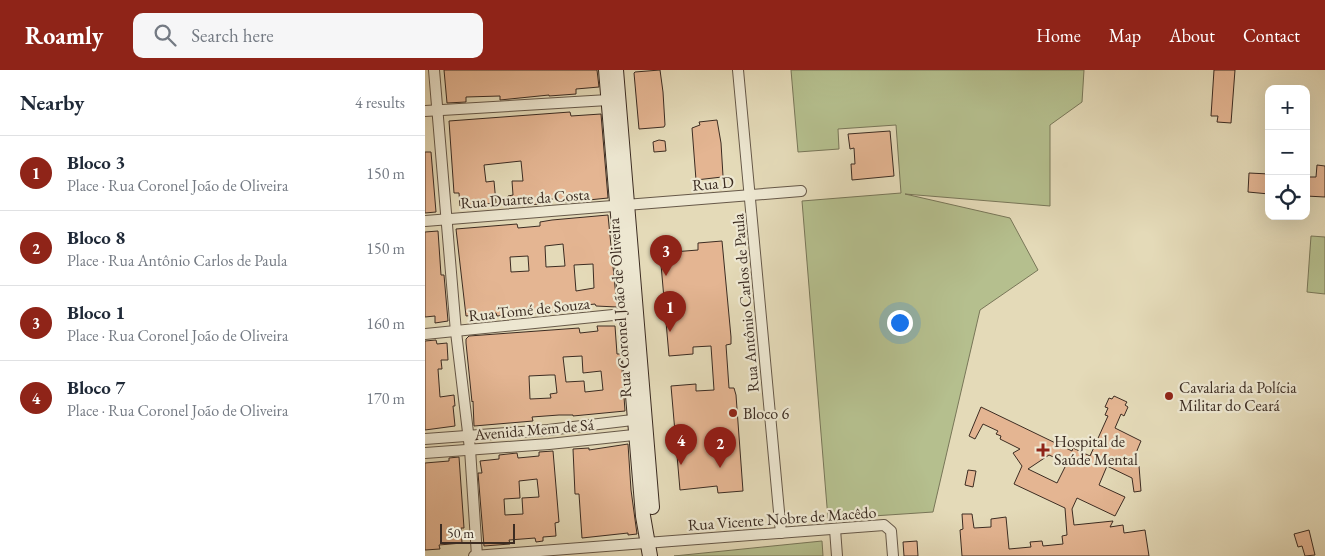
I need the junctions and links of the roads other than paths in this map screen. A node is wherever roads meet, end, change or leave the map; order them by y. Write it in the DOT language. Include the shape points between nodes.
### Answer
graph roads {
  1 [pos="434,70"];
  2 [pos="606,70"];
  3 [pos="616,70"];
  4 [pos="738,70"];
  5 [pos="608,100"];
  6 [pos="437,110"];
  7 [pos="425,112"];
  8 [pos="801,191"];
  9 [pos="750,195"];
  10 [pos="623,206"];
  11 [pos="447,220"];
  12 [pos="425,222"];
  13 [pos="631,313"];
  14 [pos="456,332"];
  15 [pos="425,334"];
  16 [pos="640,419"];
  17 [pos="548,430"];
  18 [pos="641,434"];
  19 [pos="468,436"];
  20 [pos="425,439"];
  21 [pos="549,444"];
  22 [pos="470,449"];
  23 [pos="425,453"];
  24 [pos="835,529"];
  25 [pos="781,533"];
  26 [pos="649,549"];
  27 [pos="476,556"];
  28 [pos="837,556"];
  29 [pos="893,556"];
  1 -- 6 [label="street"];
  2 -- 5 [label="street, Rua Coronel João de Oliveira"];
  3 -- 10 [label="street, Rua Coronel João de Oliveira"];
  4 -- 9 [label="street, Rua Antônio Carlos de Paula"];
  5 -- 6 [label="street"];
  5 -- 10 [label="street, Rua Coronel João de Oliveira"];
  6 -- 7 [label="street"];
  6 -- 11 [label="street"];
  8 -- 9 [label="street, Rua D"];
  9 -- 10 [label="street, Rua D"];
  9 -- 25 [label="street, Rua Antônio Carlos de Paula"];
  10 -- 11 [label="street, Rua Duarte da Costa"];
  10 -- 13 [label="street, Rua Coronel João de Oliveira"];
  11 -- 12 [label="street, Rua Duarte da Costa"];
  11 -- 14 [label="street"];
  13 -- 14 [label="street, Rua Tomé de Souza"];
  13 -- 16 [label="street, Rua Coronel João de Oliveira"];
  14 -- 15 [label="street, Rua Tomé de Souza"];
  14 -- 19 [label="street"];
  16 -- 17 [label="street, Avenida Mem de Sá"];
  16 -- 18 [label="street, Rua Coronel João de Oliveira"];
  17 -- 19 [label="street, Avenida Mem de Sá"];
  17 -- 21 [label="street"];
  18 -- 21 [label="street, Avenida Mem de Sá"];
  18 -- 26 [label="street, Rua Coronel João de Oliveira" via="653,522"];
  19 -- 20 [label="street, Avenida Mem de Sá"];
  19 -- 22 [label="street"];
  21 -- 22 [label="street, Avenida Mem de Sá"];
  22 -- 23 [label="street, Avenida Mem de Sá"];
  22 -- 27 [label="street"];
  24 -- 25 [label="street, Rua Vicente Nobre de Macêdo"];
  24 -- 28 [label="street"];
  24 -- 29 [label="street, Rua Vicente Nobre de Macêdo" via="884,525 891,531"];
  25 -- 26 [label="street, Rua Vicente Nobre de Macêdo"];
  26 -- 27 [label="street, Rua Vicente Nobre de Macêdo"];
}
